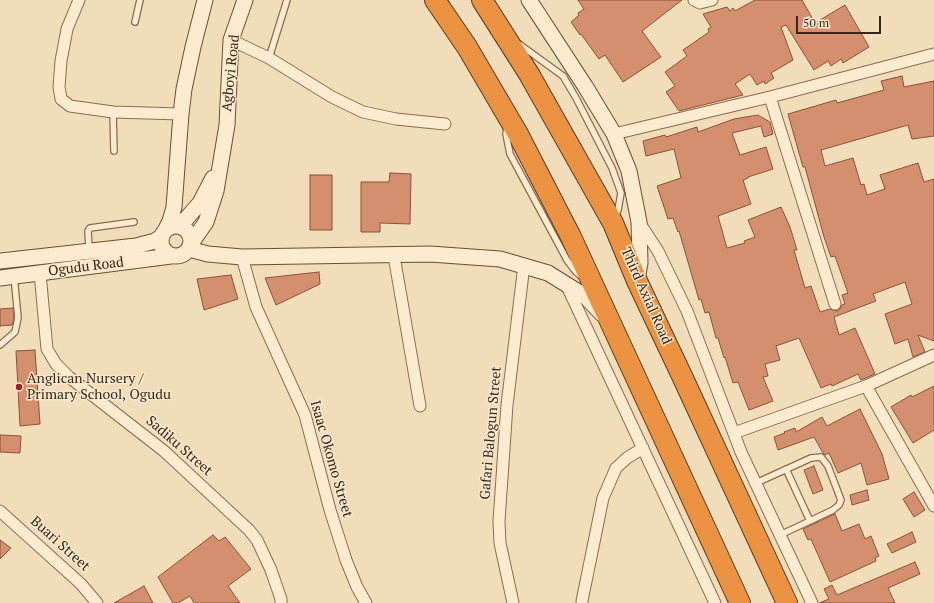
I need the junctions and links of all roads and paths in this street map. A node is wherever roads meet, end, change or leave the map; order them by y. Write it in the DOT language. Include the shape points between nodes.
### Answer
graph roads {
  1 [pos="79,0"];
  2 [pos="140,0"];
  3 [pos="205,0"];
  4 [pos="246,0"];
  5 [pos="287,0"];
  6 [pos="435,0"];
  7 [pos="482,0"];
  8 [pos="529,0"];
  9 [pos="694,0"];
  10 [pos="712,0"];
  11 [pos="135,22"];
  12 [pos="504,34"];
  13 [pos="232,40"];
  14 [pos="934,54"];
  15 [pos="269,58"];
  16 [pos="770,96"];
  17 [pos="113,112"];
  18 [pos="181,114"];
  19 [pos="445,124"];
  20 [pos="614,134"];
  21 [pos="223,147"];
  22 [pos="114,151"];
  23 [pos="134,222"];
  24 [pos="613,222"];
  25 [pos="639,222"];
  26 [pos="168,230"];
  27 [pos="189,247"];
  28 [pos="89,251"];
  29 [pos="172,256"];
  30 [pos="394,256"];
  31 [pos="242,257"];
  32 [pos="0,261"];
  33 [pos="524,265"];
  34 [pos="40,273"];
  35 [pos="7,277"];
  36 [pos="637,280"];
  37 [pos="566,284"];
  38 [pos="835,304"];
  39 [pos="612,327"];
  40 [pos="0,345"];
  41 [pos="934,355"];
  42 [pos="866,386"];
  43 [pos="420,406"];
  44 [pos="734,433"];
  45 [pos="643,448"];
  46 [pos="786,469"];
  47 [pos="756,483"];
  48 [pos="934,506"];
  49 [pos="0,511"];
  50 [pos="810,521"];
  51 [pos="780,535"];
  52 [pos="582,600"];
  53 [pos="97,603"];
  54 [pos="280,603"];
  55 [pos="366,603"];
  56 [pos="513,603"];
  57 [pos="715,603"];
  58 [pos="740,603"];
  59 [pos="787,603"];
  60 [pos="812,603"];
  1 -- 17 [label="street" via="67,30 61,61 61,99 70,106"];
  2 -- 11 [label="lane"];
  3 -- 18 [label="street" via="187,72"];
  4 -- 13 [label="street, Agboyi Road"];
  5 -- 15 [label="lane"];
  6 -- 39 [label="highway" via="467,47 508,117 571,237"];
  7 -- 12 [label="highway, Third Axial Road"];
  8 -- 20 [label="street"];
  9 -- 10 [label="street" via="700,4"];
  12 -- 24 [label="highway, Third Axial Road"];
  12 -- 24 [label="lane" via="563,76 612,168 621,193"];
  13 -- 15 [label="street"];
  13 -- 21 [label="street, Agboyi Road" via="227,125"];
  14 -- 16 [label="street"];
  15 -- 19 [label="street" via="363,112 396,119"];
  16 -- 20 [label="street"];
  16 -- 38 [label="street"];
  17 -- 18 [label="street"];
  17 -- 22 [label="lane"];
  18 -- 26 [label="street" via="174,207"];
  20 -- 25 [label="street" via="629,171"];
  21 -- 26 [label="street, Ogudu Road" via="213,178 200,203 186,219"];
  21 -- 27 [label="street" via="212,207 206,222"];
  23 -- 28 [label="lane" via="90,228"];
  24 -- 36 [label="highway, Third Axial Road"];
  25 -- 36 [label="street" via="640,263"];
  25 -- 44 [label="street" via="658,251 687,311"];
  26 -- 27 [label="street" via="181,226 189,233"];
  26 -- 28 [label="street, Ogudu Road" via="149,243"];
  26 -- 29 [label="street" via="162,247 164,252"];
  27 -- 29 [label="street" via="182,255"];
  27 -- 31 [label="street" via="208,254"];
  28 -- 32 [label="street, Ogudu Road"];
  29 -- 34 [label="street, Ogudu Road"];
  30 -- 31 [label="street"];
  30 -- 33 [label="street" via="466,256 500,259"];
  30 -- 43 [label="street"];
  31 -- 55 [label="street, Isaac Okomo Street" via="256,307 305,415 346,560"];
  33 -- 37 [label="street" via="548,273"];
  33 -- 56 [label="street, Gafari Balogun Street" via="507,405 499,521 500,543"];
  34 -- 35 [label="street, Ogudu Road"];
  34 -- 54 [label="street, Sadiku Street" via="47,350 56,364 164,451 257,540 274,578"];
  35 -- 40 [label="lane" via="18,318 15,332"];
  36 -- 59 [label="highway, Third Axial Road"];
  37 -- 39 [label="street" via="589,299"];
  37 -- 45 [label="street"];
  39 -- 58 [label="highway"];
  41 -- 42 [label="street"];
  42 -- 44 [label="street"];
  42 -- 48 [label="street"];
  44 -- 47 [label="street"];
  45 -- 52 [label="street" via="616,468 603,498"];
  45 -- 57 [label="street"];
  46 -- 47 [label="lane"];
  46 -- 50 [label="lane"];
  46 -- 50 [label="lane" via="810,458 821,457 828,466 841,500 833,510"];
  47 -- 51 [label="street"];
  49 -- 53 [label="street, Buari Street" via="81,584"];
  50 -- 51 [label="lane"];
  51 -- 60 [label="street"];
}
